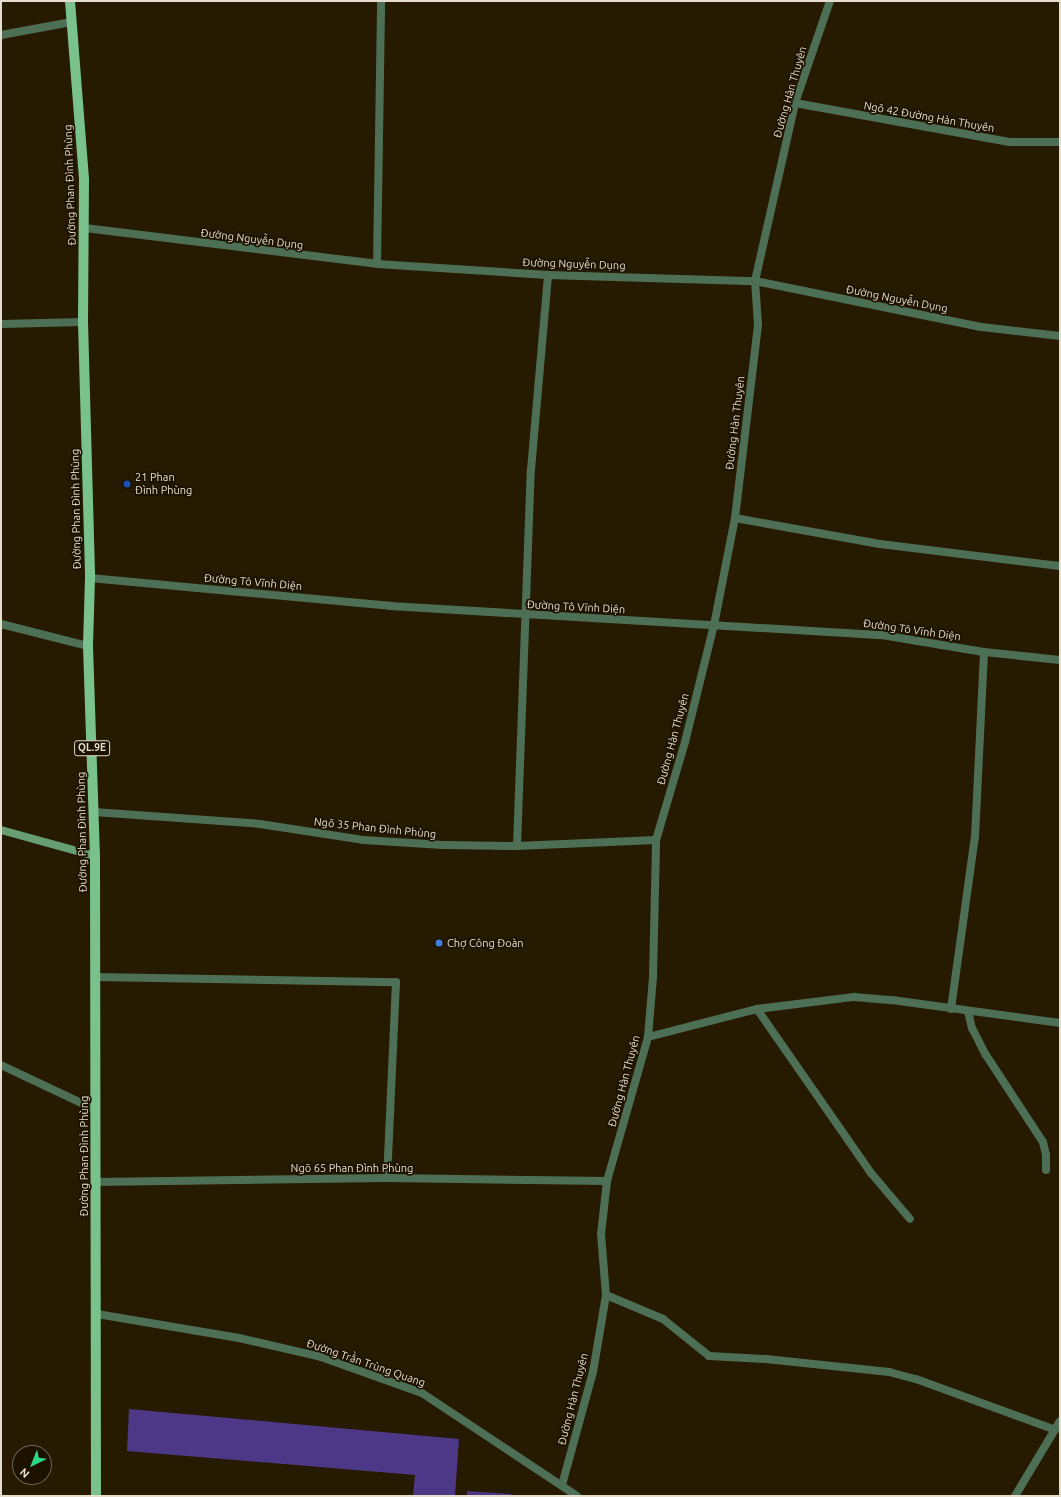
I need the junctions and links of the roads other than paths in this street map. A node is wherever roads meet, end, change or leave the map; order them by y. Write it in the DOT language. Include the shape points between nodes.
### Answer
graph roads {
  1 [pos="70,1"];
  2 [pos="381,1"];
  3 [pos="830,1"];
  4 [pos="72,22"];
  5 [pos="1,35"];
  6 [pos="795,103"];
  7 [pos="1060,142"];
  8 [pos="85,228"];
  9 [pos="377,264"];
  10 [pos="548,275"];
  11 [pos="755,281"];
  12 [pos="83,322"];
  13 [pos="1,324"];
  14 [pos="1060,336"];
  15 [pos="734,518"];
  16 [pos="1060,566"];
  17 [pos="90,578"];
  18 [pos="524,615"];
  19 [pos="1,624"];
  20 [pos="714,626"];
  21 [pos="88,646"];
  22 [pos="984,652"];
  23 [pos="1060,660"];
  24 [pos="94,812"];
  25 [pos="1,830"];
  26 [pos="656,840"];
  27 [pos="517,846"];
  28 [pos="94,856"];
  29 [pos="95,977"];
  30 [pos="756,1009"];
  31 [pos="951,1009"];
  32 [pos="968,1011"];
  33 [pos="1060,1023"];
  34 [pos="648,1037"];
  35 [pos="1,1065"];
  36 [pos="96,1110"];
  37 [pos="1046,1170"];
  38 [pos="387,1178"];
  39 [pos="607,1181"];
  40 [pos="96,1182"];
  41 [pos="910,1219"];
  42 [pos="606,1295"];
  43 [pos="97,1314"];
  44 [pos="1060,1421"];
  45 [pos="1055,1430"];
  46 [pos="562,1485"];
  47 [pos="96,1496"];
  48 [pos="577,1496"];
  49 [pos="1015,1496"];
  1 -- 4 [label="main road, Đường Phan Đình Phùng / QL.9E"];
  2 -- 9 [label="street"];
  3 -- 6 [label="street, Đường Hàn Thuyên"];
  4 -- 5 [label="street"];
  4 -- 8 [label="main road, Đường Phan Đình Phùng / QL.9E" via="84,173"];
  6 -- 7 [label="street, Ngõ 42 Đường Hàn Thuyên" via="1009,142"];
  6 -- 11 [label="street, Đường Hàn Thuyên"];
  8 -- 9 [label="street, Đường Nguyễn Dụng"];
  8 -- 12 [label="main road, Đường Phan Đình Phùng / QL.9E"];
  9 -- 10 [label="street, Đường Nguyễn Dụng"];
  10 -- 11 [label="street, Đường Nguyễn Dụng"];
  10 -- 18 [label="street" via="533,429"];
  11 -- 14 [label="street, Đường Nguyễn Dụng" via="982,327"];
  11 -- 15 [label="street, Đường Hàn Thuyên" via="758,325"];
  12 -- 13 [label="street"];
  12 -- 17 [label="main road, Đường Phan Đình Phùng / QL.9E"];
  15 -- 16 [label="street" via="880,544"];
  15 -- 20 [label="street, Đường Hàn Thuyên"];
  17 -- 18 [label="street, Đường Tô Vĩnh Diện" via="390,606"];
  17 -- 21 [label="main road, Đường Phan Đình Phùng / QL.9E"];
  18 -- 20 [label="street, Đường Tô Vĩnh Diện"];
  18 -- 27 [label="street"];
  19 -- 21 [label="street"];
  20 -- 22 [label="street, Đường Tô Vĩnh Diện" via="882,634"];
  20 -- 26 [label="street, Đường Hàn Thuyên" via="685,742"];
  21 -- 24 [label="main road, Đường Phan Đình Phùng / QL.9E"];
  22 -- 23 [label="street, Đường Tô Vĩnh Diện"];
  22 -- 31 [label="street" via="975,837"];
  24 -- 27 [label="street, Ngõ 35 Phan Đình Phùng" via="260,824 364,840"];
  24 -- 28 [label="main road, Đường Phan Đình Phùng / QL.9E"];
  25 -- 28 [label="street"];
  26 -- 27 [label="street, Ngõ 35 Phan Đình Phùng"];
  26 -- 34 [label="street, Đường Hàn Thuyên" via="653,977"];
  28 -- 29 [label="main road, Đường Phan Đình Phùng / QL.9E"];
  29 -- 36 [label="main road, Đường Phan Đình Phùng / QL.9E"];
  29 -- 38 [label="street" via="396,982"];
  30 -- 31 [label="street" via="854,997"];
  30 -- 34 [label="street"];
  30 -- 41 [label="street" via="871,1173"];
  31 -- 32 [label="street"];
  32 -- 33 [label="street"];
  32 -- 37 [label="street" via="972,1028 986,1055 1043,1142"];
  34 -- 39 [label="street, Đường Hàn Thuyên"];
  35 -- 36 [label="street"];
  36 -- 40 [label="main road, Đường Phan Đình Phùng / QL.9E"];
  38 -- 39 [label="street, Ngõ 65 Phan Đình Phùng"];
  38 -- 40 [label="street, Ngõ 65 Phan Đình Phùng"];
  39 -- 42 [label="street, Đường Hàn Thuyên" via="601,1234"];
  40 -- 43 [label="main road, Đường Phan Đình Phùng / QL.9E"];
  42 -- 45 [label="street" via="663,1319 709,1356 766,1359 889,1372"];
  42 -- 46 [label="street, Đường Hàn Thuyên" via="593,1372"];
  43 -- 46 [label="street, Đường Trần Trùng Quang" via="240,1338 321,1357 422,1393"];
  43 -- 47 [label="main road, Đường Phan Đình Phùng / QL.9E"];
  44 -- 45 [label="street"];
  45 -- 49 [label="street"];
  46 -- 48 [label="street, Đường Trần Trùng Quang"];
}
